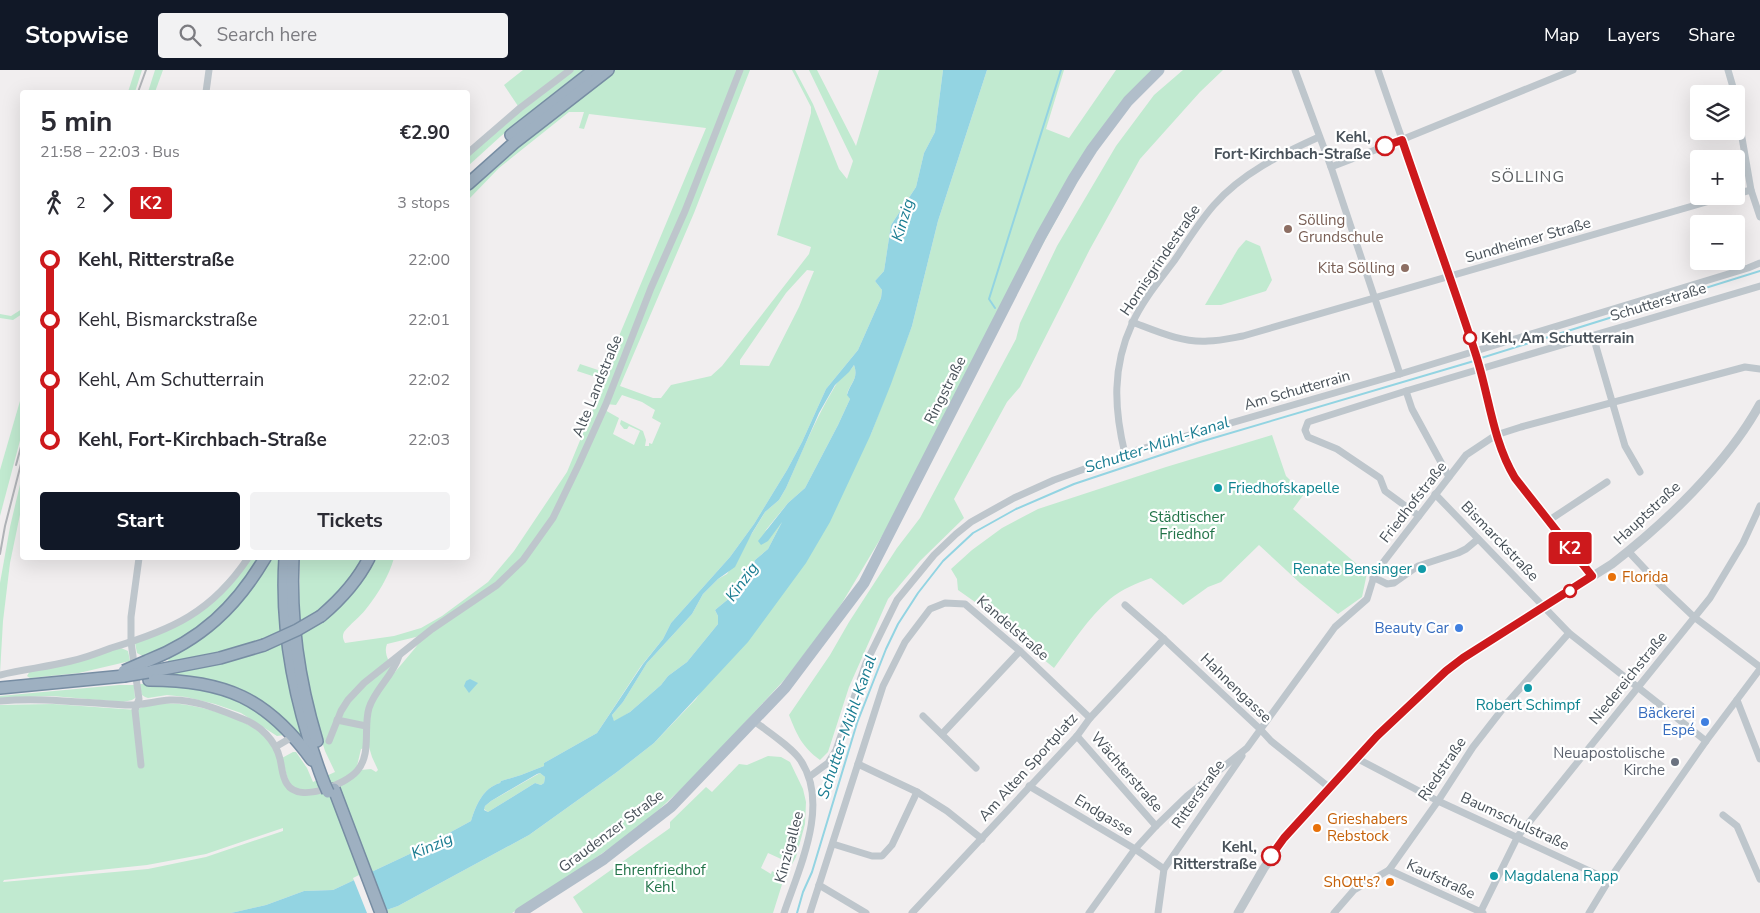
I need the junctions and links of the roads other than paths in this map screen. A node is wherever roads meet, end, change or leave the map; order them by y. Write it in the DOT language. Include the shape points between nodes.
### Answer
graph roads {
  1 [pos="209,70"];
  2 [pos="570,70"];
  3 [pos="594,70"];
  4 [pos="608,70"];
  5 [pos="740,70"];
  6 [pos="1159,70"];
  7 [pos="1295,70"];
  8 [pos="1378,70"];
  9 [pos="1573,70"];
  10 [pos="1728,70"];
  11 [pos="1732,85"];
  12 [pos="206,90"];
  13 [pos="1319,137"];
  14 [pos="1402,140"];
  15 [pos="1742,140"];
  16 [pos="470,150"];
  17 [pos="1331,167"];
  18 [pos="470,172"];
  19 [pos="470,182"];
  20 [pos="1751,190"];
  21 [pos="1745,192"];
  22 [pos="1697,205"];
  23 [pos="1760,217"];
  24 [pos="1760,262"];
  25 [pos="1450,278"];
  26 [pos="1760,286"];
  27 [pos="1375,298"];
  28 [pos="1132,322"];
  29 [pos="1593,336"];
  30 [pos="1476,353"];
  31 [pos="1479,367"];
  32 [pos="1760,369"];
  33 [pos="1400,374"];
  34 [pos="1406,390"];
  35 [pos="1613,402"];
  36 [pos="1760,404"];
  37 [pos="1496,435"];
  38 [pos="1125,454"];
  39 [pos="1640,472"];
  40 [pos="1449,477"];
  41 [pos="1607,482"];
  42 [pos="1435,494"];
  43 [pos="1760,506"];
  44 [pos="1419,516"];
  45 [pos="1548,521"];
  46 [pos="1478,539"];
  47 [pos="1628,551"];
  48 [pos="139,560"];
  49 [pos="246,560"];
  50 [pos="264,560"];
  51 [pos="285,560"];
  52 [pos="293,560"];
  53 [pos="368,560"];
  54 [pos="1592,576"];
  55 [pos="1373,577"];
  56 [pos="1125,606"];
  57 [pos="1545,606"];
  58 [pos="1694,617"];
  59 [pos="1569,633"];
  60 [pos="1164,639"];
  61 [pos="131,642"];
  62 [pos="1020,651"];
  63 [pos="399,656"];
  64 [pos="1760,668"];
  65 [pos="148,671"];
  66 [pos="0,676"];
  67 [pos="124,676"];
  68 [pos="0,688"];
  69 [pos="1638,689"];
  70 [pos="1737,700"];
  71 [pos="0,701"];
  72 [pos="137,705"];
  73 [pos="923,716"];
  74 [pos="1090,718"];
  75 [pos="338,720"];
  76 [pos="754,721"];
  77 [pos="366,726"];
  78 [pos="1260,729"];
  79 [pos="942,734"];
  80 [pos="294,736"];
  81 [pos="1077,736"];
  82 [pos="329,741"];
  83 [pos="1706,741"];
  84 [pos="277,746"];
  85 [pos="1247,748"];
  86 [pos="1358,758"];
  87 [pos="1760,759"];
  88 [pos="858,764"];
  89 [pos="141,765"];
  90 [pos="976,768"];
  91 [pos="320,772"];
  92 [pos="809,777"];
  93 [pos="329,786"];
  94 [pos="1029,786"];
  95 [pos="1330,788"];
  96 [pos="917,792"];
  97 [pos="1438,800"];
  98 [pos="337,808"];
  99 [pos="1724,815"];
  100 [pos="1156,826"];
  101 [pos="1518,836"];
  102 [pos="982,839"];
  103 [pos="833,844"];
  104 [pos="1135,849"];
  105 [pos="1164,869"];
  106 [pos="1389,870"];
  107 [pos="1760,879"];
  108 [pos="1609,880"];
  109 [pos="819,885"];
  110 [pos="374,913"];
  111 [pos="381,913"];
  112 [pos="520,913"];
  113 [pos="784,913"];
  114 [pos="810,913"];
  115 [pos="866,913"];
  116 [pos="912,913"];
  117 [pos="1090,913"];
  118 [pos="1158,913"];
  119 [pos="1238,913"];
  120 [pos="1334,913"];
  121 [pos="1481,913"];
  122 [pos="1589,913"];
  1 -- 12 [label="street"];
  2 -- 16 [label="street"];
  3 -- 18 [label="highway"];
  4 -- 19 [label="highway" via="514,142"];
  5 -- 63 [label="street, Alte Landstraße" via="606,404 553,518 523,560 497,585 432,629"];
  6 -- 76 [label="main road, Ringstraße" via="1128,101 1092,149 1056,208 864,583 785,688"];
  7 -- 13 [label="street"];
  8 -- 14 [label="street"];
  9 -- 14 [label="street"];
  10 -- 11 [label="street"];
  13 -- 17 [label="street"];
  13 -- 28 [label="street, Hornisgrindestraße" via="1255,171 1214,205"];
  14 -- 17 [label="street"];
  14 -- 25 [label="street"];
  15 -- 20 [label="street"];
  17 -- 27 [label="street"];
  20 -- 21 [label="street"];
  20 -- 23 [label="street"];
  22 -- 25 [label="street, Sundheimer Straße"];
  24 -- 30 [label="street, Am Schutterrain"];
  25 -- 27 [label="street, Sundheimer Straße"];
  25 -- 30 [label="street"];
  26 -- 29 [label="street, Schutterstraße"];
  27 -- 28 [label="street, Sundheimer Straße" via="1263,331 1206,342 1171,336"];
  27 -- 33 [label="street"];
  28 -- 38 [label="street, Hornisgrindestraße" via="1123,346 1116,386 1117,419"];
  29 -- 31 [label="street, Schutterstraße"];
  29 -- 35 [label="street"];
  30 -- 31 [label="street"];
  30 -- 33 [label="street, Am Schutterrain"];
  31 -- 34 [label="street, Schutterstraße"];
  31 -- 37 [label="street"];
  32 -- 35 [label="street, Friedhofstraße" via="1745,368"];
  33 -- 38 [label="street, Am Schutterrain"];
  34 -- 40 [label="street" via="1412,409"];
  34 -- 44 [label="street, Schutterstraße" via="1310,420 1305,433 1337,449 1380,478 1386,491"];
  35 -- 37 [label="street, Friedhofstraße"];
  35 -- 39 [label="street" via="1625,446"];
  36 -- 47 [label="street, Hauptstraße" via="1719,464 1662,522"];
  37 -- 40 [label="street, Friedhofstraße" via="1466,455"];
  37 -- 45 [label="street" via="1508,467"];
  38 -- 92 [label="street, Am Schutterrain" via="1014,498 972,522 942,547 897,600 866,663 836,750 828,763"];
  40 -- 42 [label="street, Friedhofstraße"];
  41 -- 45 [label="street"];
  42 -- 44 [label="street, Friedhofstraße"];
  42 -- 46 [label="street, Bismarckstraße"];
  43 -- 58 [label="street, Niedereichstraße" via="1730,565"];
  44 -- 55 [label="street, Friedhofstraße"];
  45 -- 54 [label="street"];
  46 -- 55 [label="street" via="1458,553 1418,566 1394,583 1387,584"];
  46 -- 57 [label="street, Bismarckstraße"];
  47 -- 54 [label="street, Hauptstraße"];
  47 -- 58 [label="street"];
  48 -- 61 [label="street"];
  49 -- 61 [label="street" via="229,583 191,616"];
  50 -- 65 [label="highway" via="243,593 212,624"];
  51 -- 91 [label="highway" via="286,619 293,680"];
  52 -- 93 [label="highway" via="294,623 302,679"];
  53 -- 65 [label="highway, bridge" via="348,590 320,616 296,630 264,645 211,660"];
  54 -- 57 [label="street, Hauptstraße"];
  55 -- 78 [label="street, Friedhofstraße" via="1366,599 1335,627"];
  56 -- 60 [label="street, Hahnengasse"];
  57 -- 59 [label="street, Bismarckstraße"];
  57 -- 86 [label="street, Hauptstraße" via="1446,671"];
  58 -- 64 [label="street"];
  58 -- 69 [label="street, Niedereichstraße"];
  59 -- 69 [label="street, Bismarckstraße"];
  59 -- 97 [label="street, Riedstraße" via="1508,702"];
  60 -- 74 [label="street, Am Alten Sportplatz"];
  60 -- 78 [label="street, Hahnengasse"];
  61 -- 66 [label="street" via="71,661"];
  61 -- 72 [label="street" via="139,699"];
  62 -- 74 [label="street, Kandelstraße"];
  62 -- 79 [label="street"];
  62 -- 88 [label="street, Kandelstraße" via="965,604 945,603 930,609 905,642 884,682"];
  63 -- 75 [label="street, Alte Landstraße" via="364,683 348,700"];
  63 -- 77 [label="street" via="369,706"];
  64 -- 70 [label="street"];
  65 -- 67 [label="highway, bridge"];
  65 -- 67 [label="highway"];
  65 -- 80 [label="highway" via="226,690 261,708"];
  67 -- 68 [label="highway"];
  69 -- 83 [label="street, Bismarckstraße"];
  69 -- 101 [label="street, Niedereichstraße"];
  70 -- 83 [label="street"];
  70 -- 87 [label="street"];
  71 -- 72 [label="street" via="35,699"];
  72 -- 84 [label="street" via="171,700 217,709 259,727"];
  72 -- 89 [label="street"];
  73 -- 79 [label="street"];
  74 -- 81 [label="street, Am Alten Sportplatz"];
  75 -- 77 [label="street"];
  75 -- 82 [label="street, Alte Landstraße"];
  76 -- 92 [label="street, Kinzigallee" via="796,755"];
  76 -- 112 [label="main road, Graudenzer Straße" via="666,811 604,859"];
  77 -- 84 [label="street" via="365,756 358,770 344,780 310,793 296,792 287,785"];
  78 -- 85 [label="street, Friedhofstraße"];
  78 -- 95 [label="street, Hahnengasse"];
  79 -- 90 [label="street"];
  80 -- 84 [label="street"];
  80 -- 91 [label="highway"];
  81 -- 94 [label="street, Am Alten Sportplatz"];
  81 -- 100 [label="street, Wächterstraße"];
  83 -- 108 [label="street"];
  85 -- 100 [label="street, Friedhofstraße" via="1187,796"];
  85 -- 105 [label="street, Ritterstraße"];
  86 -- 95 [label="street, Hauptstraße"];
  86 -- 97 [label="street, Baumschulstraße"];
  88 -- 96 [label="street"];
  88 -- 103 [label="street, Kandelstraße"];
  91 -- 93 [label="highway"];
  92 -- 113 [label="street, Kinzigallee" via="814,801 813,818"];
  93 -- 98 [label="highway"];
  94 -- 102 [label="street, Am Alten Sportplatz"];
  94 -- 104 [label="street, Endgasse"];
  95 -- 119 [label="street, Hauptstraße" via="1274,852"];
  96 -- 102 [label="street"];
  96 -- 103 [label="street" via="892,845 882,856"];
  97 -- 101 [label="street, Baumschulstraße"];
  97 -- 106 [label="street, Riedstraße"];
  98 -- 110 [label="highway"];
  98 -- 111 [label="highway"];
  99 -- 107 [label="street" via="1737,826"];
  100 -- 104 [label="street, Friedhofstraße"];
  101 -- 108 [label="street, Baumschulstraße"];
  101 -- 121 [label="street, Niedereichstraße"];
  102 -- 116 [label="street, Am Alten Sportplatz"];
  103 -- 109 [label="street, Kandelstraße"];
  104 -- 105 [label="street, Endgasse"];
  104 -- 117 [label="street, Friedhofstraße"];
  105 -- 118 [label="street, Ritterstraße"];
  106 -- 120 [label="street, Riedstraße" via="1354,890"];
  106 -- 121 [label="street, Kaufstraße"];
  108 -- 122 [label="street"];
  109 -- 114 [label="street, Kandelstraße"];
  109 -- 115 [label="street"];
}
